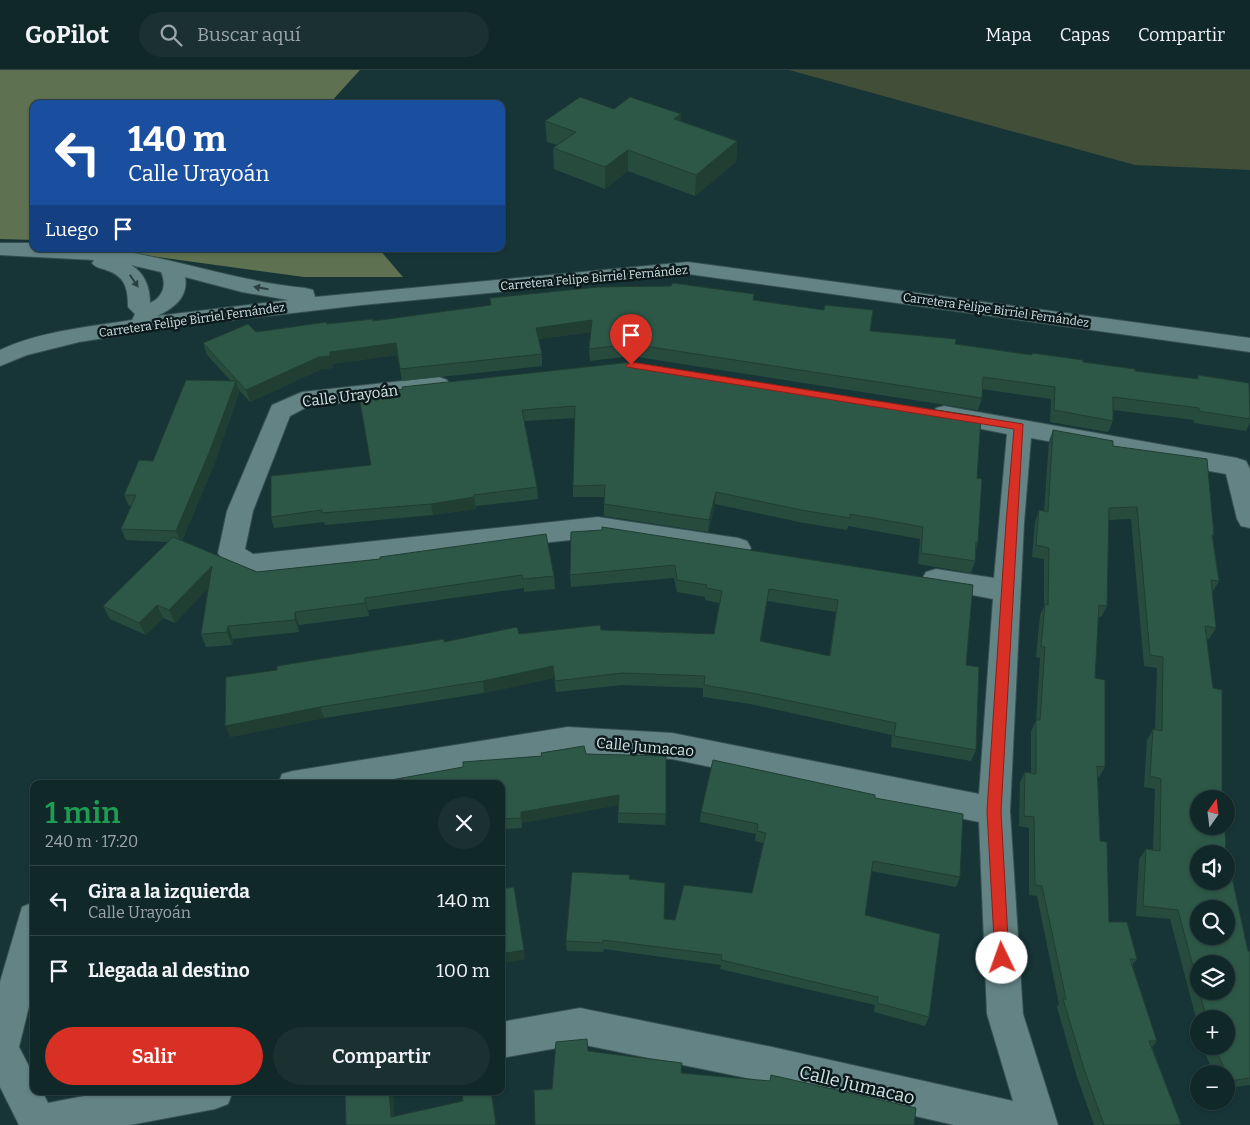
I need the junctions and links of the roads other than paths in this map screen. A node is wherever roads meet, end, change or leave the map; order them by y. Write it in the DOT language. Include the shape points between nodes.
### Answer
graph roads {
  1 [pos="3,249"];
  2 [pos="30,251"];
  3 [pos="50,252"];
  4 [pos="168,267"];
  5 [pos="362,298"];
  6 [pos="144,319"];
  7 [pos="1250,345"];
  8 [pos="0,359"];
  9 [pos="457,383"];
  10 [pos="922,411"];
  11 [pos="1020,426"];
  12 [pos="1250,519"];
  13 [pos="764,552"];
  14 [pos="910,575"];
  15 [pos="1008,591"];
  16 [pos="318,780"];
  17 [pos="994,811"];
  18 [pos="30,933"];
  19 [pos="505,1039"];
  20 [pos="192,1095"];
  21 [pos="1037,1125"];
  1 -- 2 [label="street"];
  1 -- 6 [label="street, one-way" via="122,268 139,286 139,307"];
  3 -- 4 [label="street" via="136,260"];
  5 -- 4 [label="street, one-way" via="299,294 236,284"];
  4 -- 6 [label="street" via="176,284 172,295"];
  5 -- 6 [label="street, Carretera Felipe Birriel Fernández" via="189,318"];
  5 -- 7 [label="street, Carretera Felipe Birriel Fernández" via="688,268"];
  6 -- 8 [label="street, Carretera Felipe Birriel Fernández" via="19,350"];
  9 -- 13 [label="street, Calle Urayoán" via="302,400 280,411 240,510 231,553 248,565 598,526"];
  10 -- 11 [label="street"];
  11 -- 12 [label="street" via="1237,467"];
  11 -- 15 [label="street"];
  14 -- 15 [label="street"];
  15 -- 17 [label="street"];
  16 -- 17 [label="street, Calle Jumacao" via="568,740 672,746"];
  17 -- 21 [label="street" via="1005,1014"];
  18 -- 20 [label="street" via="0,1049 38,1123"];
  19 -- 21 [label="street, Calle Jumacao" via="580,1026 772,1065"];
}
